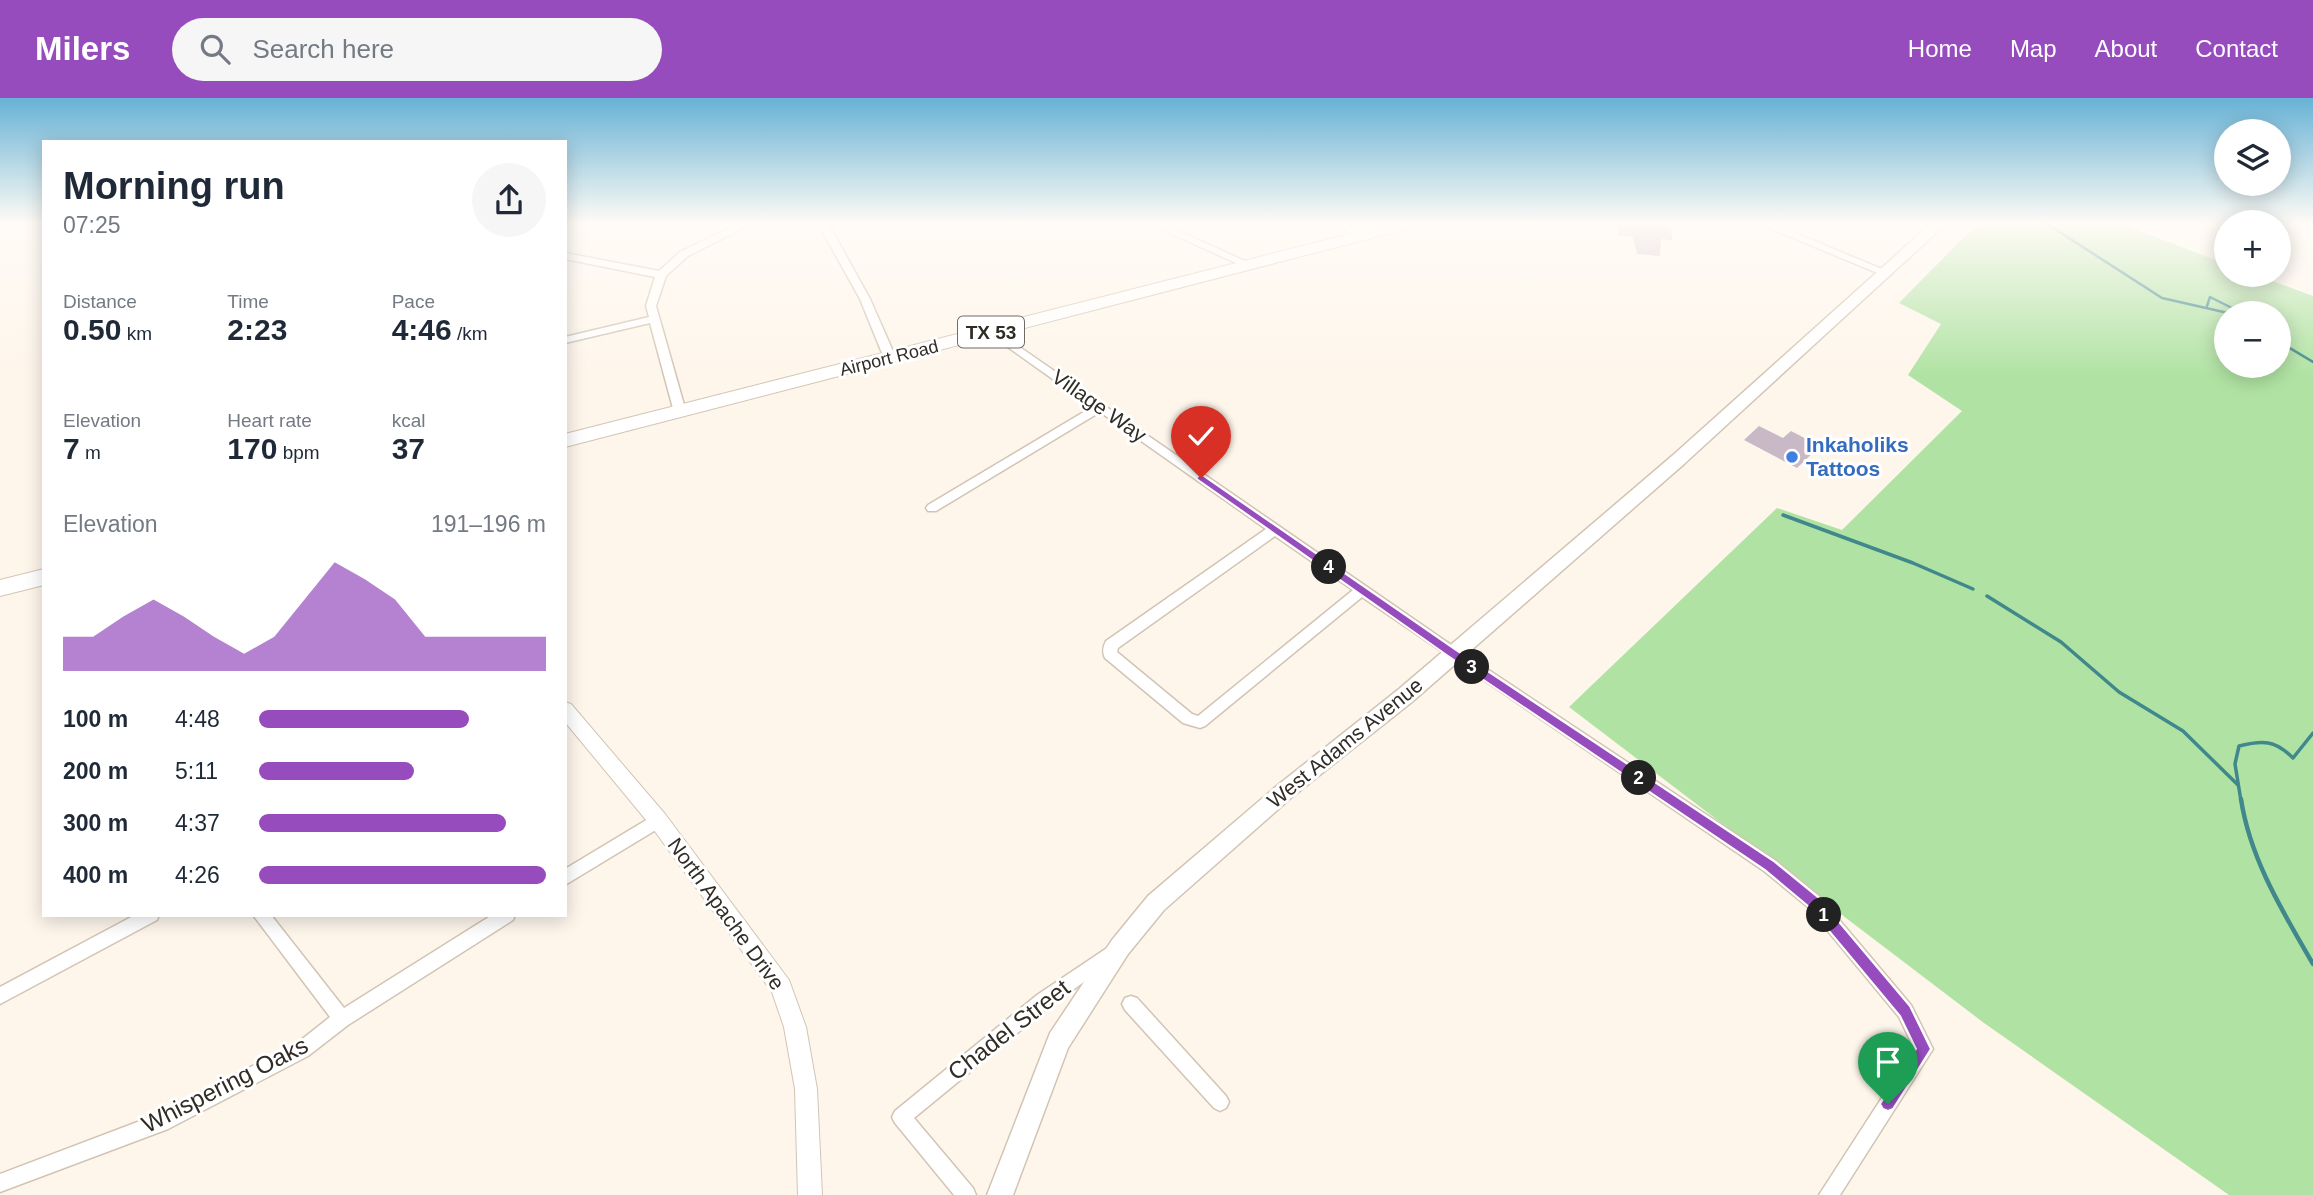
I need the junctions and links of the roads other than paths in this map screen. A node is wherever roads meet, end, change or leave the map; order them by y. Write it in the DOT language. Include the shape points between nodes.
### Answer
graph roads {
  1 [pos="652,273"];
  2 [pos="851,273"];
  3 [pos="1218,273"];
  4 [pos="1883,273"];
  5 [pos="661,275"];
  6 [pos="655,319"];
  7 [pos="992,331"];
  8 [pos="567,340"];
  9 [pos="890,358"];
  10 [pos="1100,407"];
  11 [pos="680,412"];
  12 [pos="567,440"];
  13 [pos="932,508"];
  14 [pos="1275,529"];
  15 [pos="42,578"];
  16 [pos="0,588"];
  17 [pos="1362,590"];
  18 [pos="1452,653"];
  19 [pos="567,711"];
  20 [pos="658,820"];
  21 [pos="567,877"];
  22 [pos="147,917"];
  23 [pos="263,917"];
  24 [pos="504,917"];
  25 [pos="1120,947"];
  26 [pos="0,996"];
  27 [pos="1131,1004"];
  28 [pos="342,1019"];
  29 [pos="1220,1102"];
  30 [pos="0,1183"];
  31 [pos="810,1195"];
  32 [pos="965,1195"];
  33 [pos="1000,1195"];
  34 [pos="1829,1195"];
  1 -- 5 [label="street"];
  2 -- 9 [label="street"];
  3 -- 7 [label="main road, Airport Road / TX 53"];
  4 -- 18 [label="main road, West Adams Avenue" via="1678,460"];
  5 -- 6 [label="street" via="651,306"];
  6 -- 8 [label="street"];
  6 -- 11 [label="street"];
  7 -- 9 [label="main road, Airport Road / TX 53"];
  7 -- 10 [label="street, Village Way"];
  9 -- 11 [label="main road, Airport Road / TX 53"];
  10 -- 13 [label="street"];
  10 -- 14 [label="street, Village Way"];
  11 -- 12 [label="main road, Airport Road / TX 53"];
  14 -- 17 [label="street, Village Way"];
  14 -- 17 [label="street" via="1111,645 1110,654 1188,719 1200,722"];
  15 -- 16 [label="main road"];
  17 -- 18 [label="street, Village Way"];
  18 -- 25 [label="main road, West Adams Avenue" via="1156,903"];
  18 -- 34 [label="street, Village Way" via="1770,866 1814,902 1905,1011 1924,1049"];
  19 -- 20 [label="street, North Apache Drive"];
  20 -- 21 [label="street"];
  20 -- 31 [label="street, North Apache Drive" via="781,987 795,1027 806,1089"];
  22 -- 26 [label="street"];
  23 -- 28 [label="street"];
  24 -- 28 [label="street, Whispering Oaks"];
  25 -- 32 [label="street, Chadel Street" via="1043,1001 901,1117"];
  25 -- 33 [label="main road, West Adams Avenue" via="1059,1041"];
  27 -- 29 [label="street"];
  28 -- 30 [label="street, Whispering Oaks" via="302,1050 161,1122"];
}
